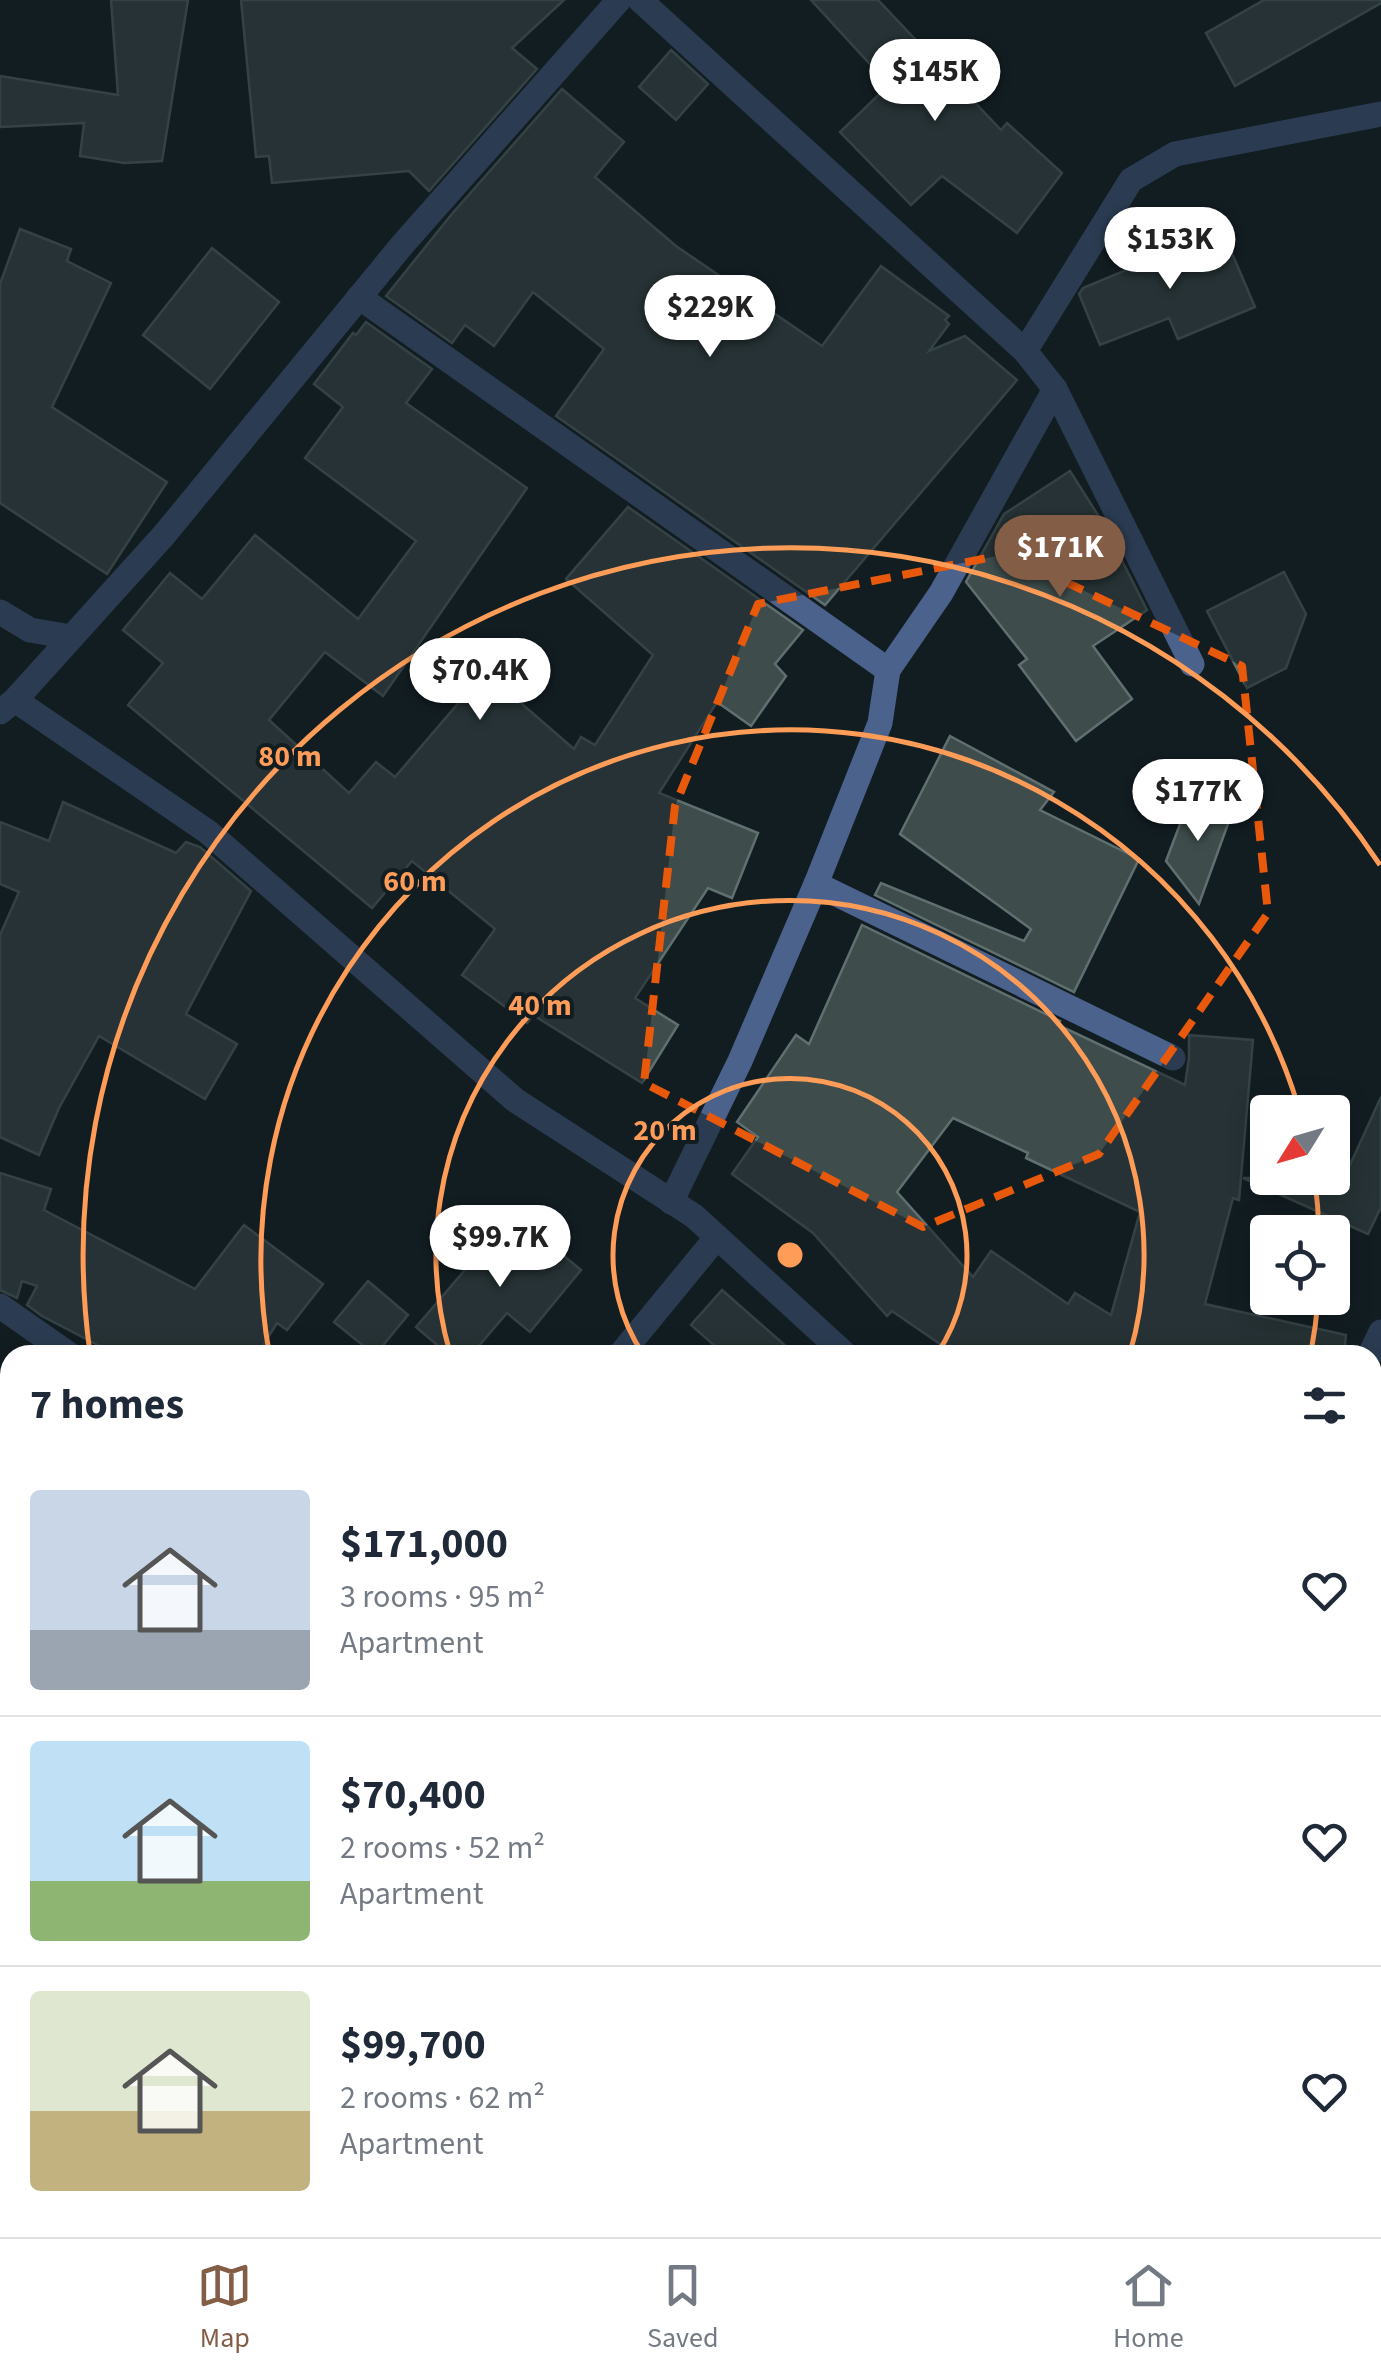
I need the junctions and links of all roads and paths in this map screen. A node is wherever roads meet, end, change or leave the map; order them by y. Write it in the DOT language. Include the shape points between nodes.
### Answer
graph roads {
  1 [pos="618,0"];
  2 [pos="640,0"];
  3 [pos="1381,114"];
  4 [pos="359,297"];
  5 [pos="1024,351"];
  6 [pos="1056,389"];
  7 [pos="0,612"];
  8 [pos="71,637"];
  9 [pos="1192,664"];
  10 [pos="888,670"];
  11 [pos="7,706"];
  12 [pos="816,884"];
  13 [pos="1173,1058"];
  14 [pos="671,1202"];
  15 [pos="717,1237"];
  16 [pos="0,1306"];
  17 [pos="56,1345"];
  18 [pos="628,1345"];
  19 [pos="835,1345"];
  1 -- 4 [label="street"];
  2 -- 5 [label="street"];
  3 -- 5 [label="street" via="1175,154 1132,180"];
  4 -- 8 [label="street" via="164,535"];
  4 -- 10 [label="street"];
  5 -- 6 [label="street"];
  6 -- 9 [label="street"];
  6 -- 10 [label="street" via="941,593"];
  7 -- 8 [label="street" via="30,630"];
  8 -- 11 [label="street"];
  10 -- 12 [label="street" via="880,723"];
  11 -- 14 [label="street" via="208,832 515,1100"];
  12 -- 13 [label="street"];
  12 -- 14 [label="street"];
  14 -- 15 [label="street"];
  15 -- 18 [label="street"];
  15 -- 19 [label="street"];
  16 -- 17 [label="street"];
}
